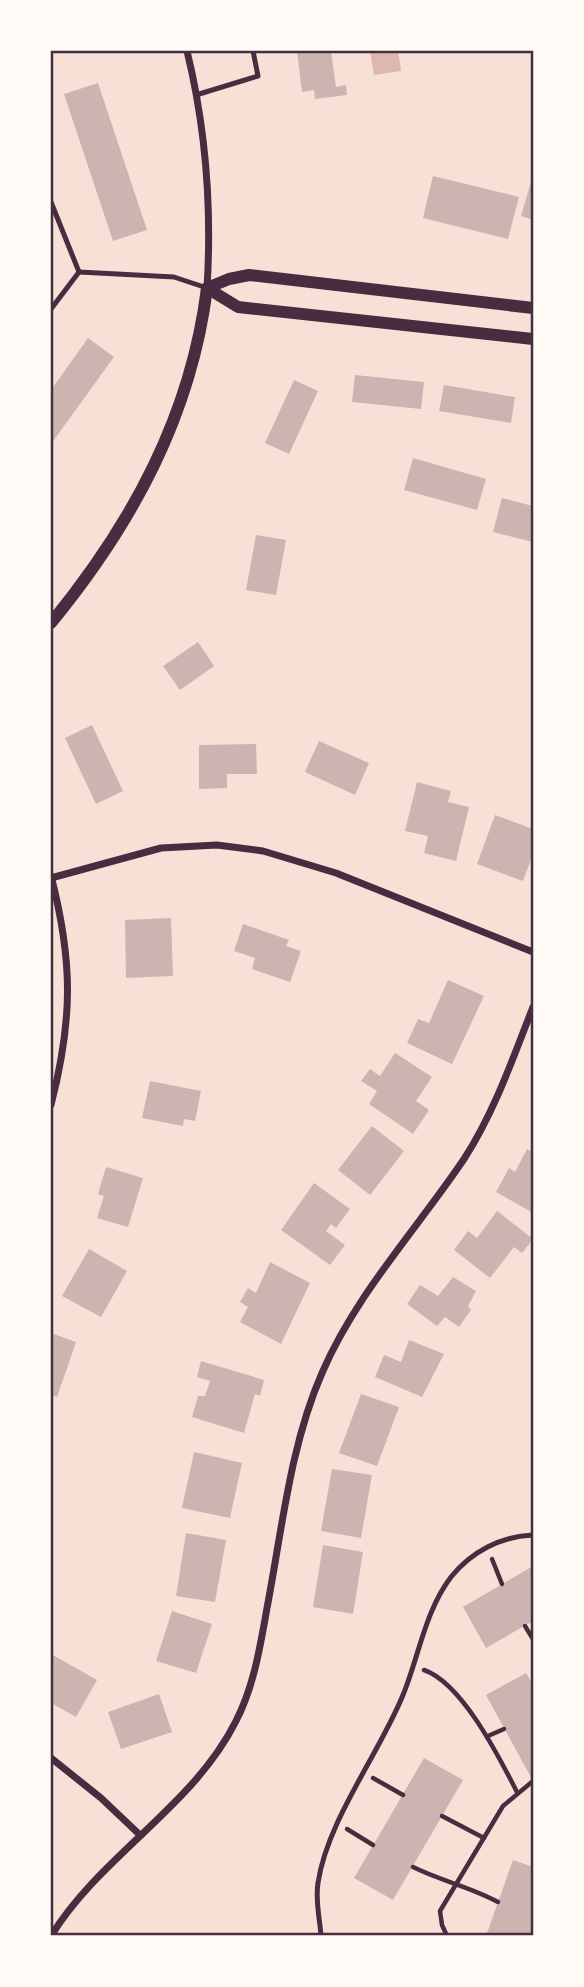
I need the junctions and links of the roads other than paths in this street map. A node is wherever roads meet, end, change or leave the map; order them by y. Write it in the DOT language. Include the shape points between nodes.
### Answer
graph roads {
  1 [pos="187,51"];
  2 [pos="253,51"];
  3 [pos="197,95"];
  4 [pos="51,202"];
  5 [pos="79,272"];
  6 [pos="207,288"];
  7 [pos="533,308"];
  8 [pos="51,309"];
  9 [pos="533,339"];
  10 [pos="51,622"];
  11 [pos="51,877"];
  12 [pos="533,952"];
  13 [pos="533,1007"];
  14 [pos="51,1105"];
  15 [pos="533,1535"];
  16 [pos="51,1758"];
  17 [pos="140,1835"];
  18 [pos="51,1936"];
  19 [pos="321,1936"];
  1 -- 3 [label="street"];
  2 -- 3 [label="lane" via="258,76"];
  3 -- 6 [label="street" via="211,230"];
  4 -- 5 [label="lane"];
  5 -- 6 [label="lane" via="174,277"];
  5 -- 8 [label="lane"];
  6 -- 7 [label="street" via="249,275"];
  6 -- 9 [label="street" via="238,307"];
  6 -- 10 [label="street" via="199,345 162,452 138,501 86,580"];
  11 -- 12 [label="street" via="161,848 217,845 263,851 336,873"];
  11 -- 14 [label="street" via="67,947 69,1007"];
  13 -- 17 [label="street" via="496,1099 466,1156 352,1317 322,1372 286,1500 258,1657 236,1721 213,1759"];
  15 -- 19 [label="lane" via="487,1547 463,1564 440,1595 403,1695 330,1842 318,1884"];
  16 -- 17 [label="street"];
  17 -- 18 [label="street" via="72,1906"];
}
